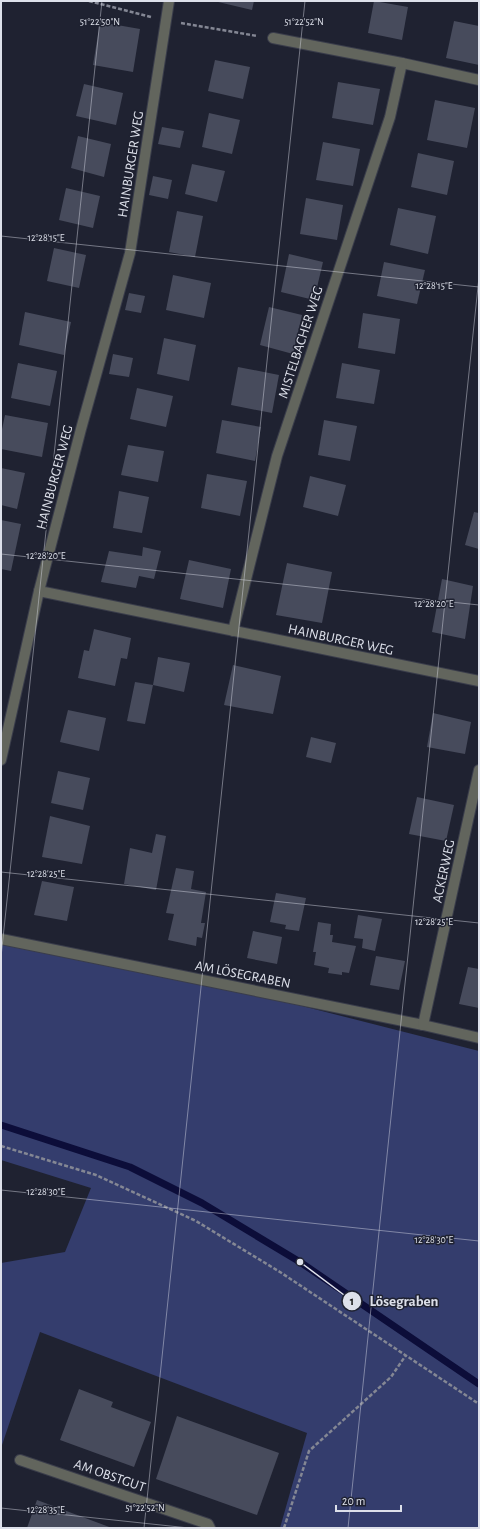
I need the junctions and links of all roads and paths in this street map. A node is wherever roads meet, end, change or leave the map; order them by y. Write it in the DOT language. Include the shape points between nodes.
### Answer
graph roads {
  1 [pos="89,1"];
  2 [pos="170,1"];
  3 [pos="166,20"];
  4 [pos="273,38"];
  5 [pos="402,63"];
  6 [pos="479,80"];
  7 [pos="39,591"];
  8 [pos="233,631"];
  9 [pos="479,681"];
  10 [pos="1,760"];
  11 [pos="479,770"];
  12 [pos="1,939"];
  13 [pos="423,1025"];
  14 [pos="479,1038"];
  15 [pos="1,1146"];
  16 [pos="406,1355"];
  17 [pos="479,1404"];
  18 [pos="20,1460"];
  19 [pos="210,1528"];
  20 [pos="284,1528"];
  1 -- 3 [label="path"];
  2 -- 3 [label="street, HAINBURGER WEG"];
  3 -- 4 [label="path"];
  3 -- 7 [label="street, HAINBURGER WEG" via="130,253"];
  4 -- 5 [label="street"];
  5 -- 6 [label="street"];
  5 -- 8 [label="street, MISTELBACHER WEG" via="390,117 277,456"];
  7 -- 8 [label="street, HAINBURGER WEG"];
  7 -- 10 [label="street"];
  8 -- 9 [label="street, HAINBURGER WEG"];
  11 -- 13 [label="street, ACKERWEG"];
  12 -- 13 [label="street, AM LÖSEGRABEN"];
  13 -- 14 [label="street, AM LÖSEGRABEN"];
  15 -- 16 [label="path" via="96,1175 196,1221 280,1272"];
  16 -- 17 [label="path"];
  16 -- 20 [label="path" via="391,1377 309,1451"];
  18 -- 19 [label="street, AM OBSTGUT" via="208,1524"];
}
